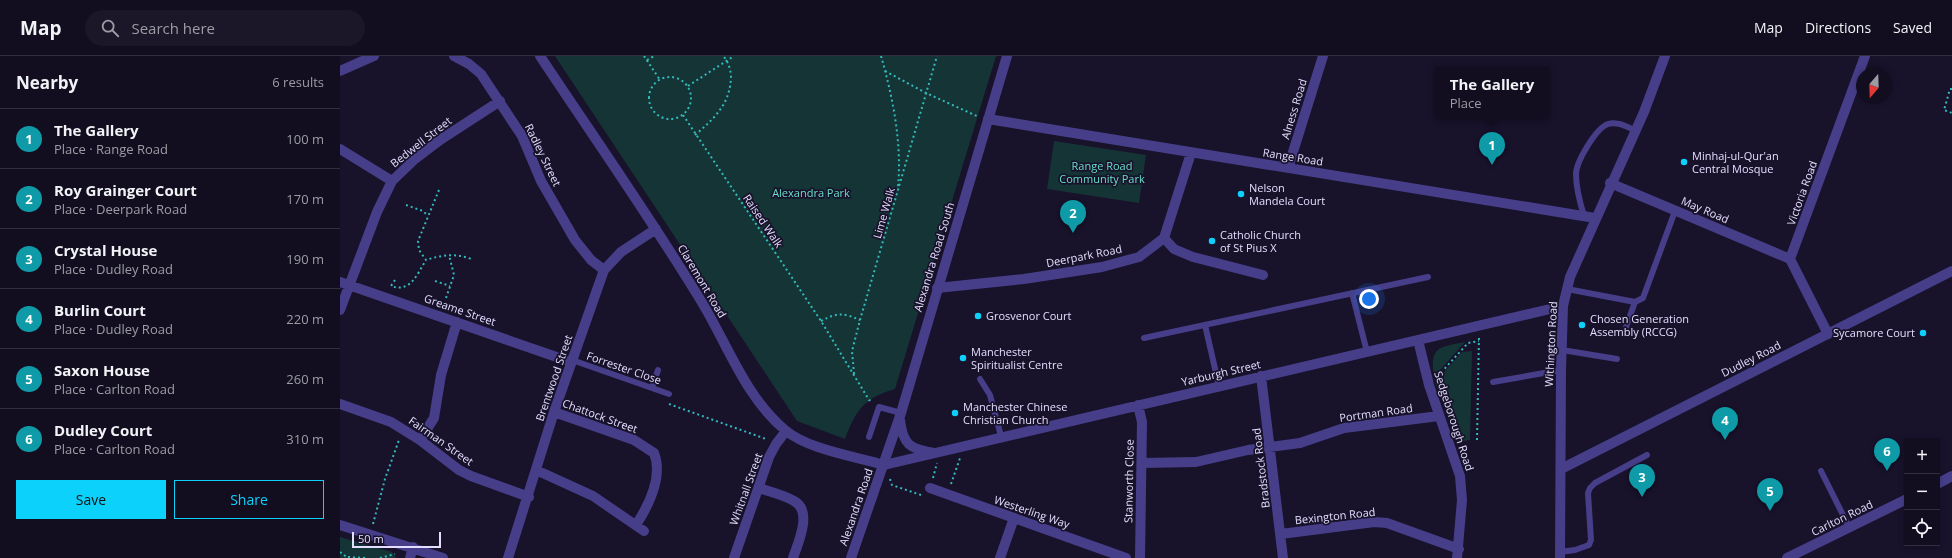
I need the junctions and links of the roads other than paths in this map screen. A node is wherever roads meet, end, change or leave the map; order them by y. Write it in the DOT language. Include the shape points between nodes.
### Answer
graph roads {
  1 [pos="374,56"];
  2 [pos="454,56"];
  3 [pos="540,56"];
  4 [pos="1007,56"];
  5 [pos="1323,56"];
  6 [pos="1665,56"];
  7 [pos="1864,56"];
  8 [pos="340,71"];
  9 [pos="500,101"];
  10 [pos="988,119"];
  11 [pos="1635,130"];
  12 [pos="340,149"];
  13 [pos="1191,153"];
  14 [pos="1288,168"];
  15 [pos="392,181"];
  16 [pos="1610,183"];
  17 [pos="1675,210"];
  18 [pos="1584,216"];
  19 [pos="1595,218"];
  20 [pos="656,229"];
  21 [pos="1164,238"];
  22 [pos="1790,259"];
  23 [pos="604,270"];
  24 [pos="1952,271"];
  25 [pos="1263,275"];
  26 [pos="1428,277"];
  27 [pos="345,283"];
  28 [pos="937,288"];
  29 [pos="1567,289"];
  30 [pos="1352,293"];
  31 [pos="1635,302"];
  32 [pos="1563,306"];
  33 [pos="340,310"];
  34 [pos="457,322"];
  35 [pos="1205,325"];
  36 [pos="1626,327"];
  37 [pos="1828,334"];
  38 [pos="1144,338"];
  39 [pos="1418,340"];
  40 [pos="1562,350"];
  41 [pos="1367,352"];
  42 [pos="1617,359"];
  43 [pos="572,361"];
  44 [pos="658,370"];
  45 [pos="1561,370"];
  46 [pos="1261,376"];
  47 [pos="980,380"];
  48 [pos="1493,382"];
  49 [pos="1219,386"];
  50 [pos="652,388"];
  51 [pos="669,394"];
  52 [pos="340,404"];
  53 [pos="1138,405"];
  54 [pos="554,412"];
  55 [pos="900,415"];
  56 [pos="1439,416"];
  57 [pos="786,431"];
  58 [pos="1001,436"];
  59 [pos="869,437"];
  60 [pos="420,440"];
  61 [pos="1270,446"];
  62 [pos="934,452"];
  63 [pos="1647,455"];
  64 [pos="1142,463"];
  65 [pos="884,465"];
  66 [pos="1561,469"];
  67 [pos="536,470"];
  68 [pos="1821,471"];
  69 [pos="1952,476"];
  70 [pos="1940,482"];
  71 [pos="759,488"];
  72 [pos="930,488"];
  73 [pos="529,497"];
  74 [pos="1904,500"];
  75 [pos="1014,518"];
  76 [pos="340,525"];
  77 [pos="1849,528"];
  78 [pos="1281,534"];
  79 [pos="413,547"];
  80 [pos="1458,554"];
  81 [pos="1560,555"];
  82 [pos="410,558"];
  83 [pos="443,558"];
  84 [pos="508,558"];
  85 [pos="734,558"];
  86 [pos="793,558"];
  87 [pos="851,558"];
  88 [pos="1000,558"];
  89 [pos="1126,558"];
  90 [pos="1140,558"];
  91 [pos="1283,558"];
  92 [pos="1787,558"];
  1 -- 8 [label="street"];
  2 -- 9 [label="street, Radley Street" via="481,74"];
  3 -- 20 [label="street, Claremont Road"];
  4 -- 10 [label="street, Alexandra Road South"];
  5 -- 14 [label="street, Alness Road"];
  6 -- 11 [label="street, Withington Road"];
  7 -- 22 [label="street, Victoria Road"];
  9 -- 15 [label="street, Bedwell Street" via="440,140 400,171"];
  9 -- 23 [label="street, Radley Street" via="522,136 541,181 565,223 591,260"];
  10 -- 13 [label="street, Range Road"];
  10 -- 28 [label="street, Alexandra Road South"];
  11 -- 16 [label="street, Withington Road"];
  11 -- 18 [label="lane" via="1620,124 1609,124 1597,133 1581,158 1576,173"];
  12 -- 15 [label="street"];
  13 -- 14 [label="street, Range Road"];
  13 -- 21 [label="street"];
  14 -- 18 [label="street, Range Road"];
  15 -- 27 [label="street, Bedwell Street"];
  16 -- 17 [label="street, May Road"];
  16 -- 19 [label="street, Withington Road"];
  17 -- 22 [label="street, May Road"];
  17 -- 31 [label="lane" via="1643,298"];
  18 -- 19 [label="street, Range Road"];
  19 -- 29 [label="street, Withington Road"];
  20 -- 23 [label="street, Brentwood Street" via="621,252"];
  20 -- 57 [label="street, Claremont Road" via="699,298 743,378 767,413"];
  21 -- 25 [label="street" via="1174,249 1192,257"];
  21 -- 28 [label="street, Deerpark Road" via="1139,257 1102,267 1024,279"];
  22 -- 37 [label="street"];
  23 -- 43 [label="street, Brentwood Street"];
  24 -- 37 [label="street, Dudley Road"];
  26 -- 30 [label="lane"];
  27 -- 33 [label="street, Bedwell Street"];
  27 -- 34 [label="street, Greame Street"];
  28 -- 55 [label="street, Alexandra Road South"];
  29 -- 31 [label="lane"];
  29 -- 32 [label="street, Withington Road"];
  30 -- 35 [label="lane"];
  30 -- 41 [label="lane"];
  31 -- 36 [label="lane"];
  32 -- 39 [label="street, Yarburgh Street"];
  32 -- 40 [label="street, Withington Road"];
  34 -- 43 [label="street, Greame Street"];
  34 -- 60 [label="street" via="441,375 434,418"];
  35 -- 38 [label="lane"];
  35 -- 49 [label="lane"];
  37 -- 66 [label="street, Dudley Road"];
  39 -- 41 [label="street, Yarburgh Street"];
  39 -- 56 [label="street, Sedgeborough Road"];
  40 -- 42 [label="lane"];
  40 -- 45 [label="street, Withington Road"];
  41 -- 46 [label="street, Yarburgh Street"];
  43 -- 50 [label="lane, Forrester Close"];
  43 -- 54 [label="street, Brentwood Street"];
  44 -- 50 [label="lane"];
  45 -- 48 [label="lane"];
  45 -- 66 [label="street, Withington Road"];
  46 -- 49 [label="street, Yarburgh Street"];
  46 -- 61 [label="street, Bradstock Road"];
  47 -- 58 [label="lane" via="990,395"];
  49 -- 53 [label="street, Yarburgh Street"];
  50 -- 51 [label="lane, Forrester Close"];
  52 -- 60 [label="street, Fairman Street" via="391,422"];
  53 -- 58 [label="street, Yarburgh Street"];
  53 -- 64 [label="street, Stanworth Close" via="1142,422"];
  54 -- 67 [label="street, Brentwood Street"];
  54 -- 67 [label="street, Chattock Street" via="634,440 654,453 658,471 640,528 593,496"];
  55 -- 59 [label="lane" via="879,407"];
  55 -- 62 [label="street" via="901,429 907,443 914,448"];
  55 -- 65 [label="street, Alexandra Road South"];
  56 -- 61 [label="street, Portman Road" via="1344,428 1300,442"];
  56 -- 80 [label="street, Sedgeborough Road" via="1460,476 1462,500"];
  57 -- 65 [label="street, Claremont Road" via="818,447"];
  57 -- 71 [label="street, Whitnall Street" via="776,444"];
  58 -- 62 [label="street, Yarburgh Street"];
  60 -- 73 [label="street, Fairman Street" via="459,470"];
  61 -- 64 [label="street, Portman Road" via="1196,462"];
  61 -- 78 [label="street, Bradstock Road"];
  62 -- 65 [label="street, Yarburgh Street"];
  63 -- 81 [label="lane" via="1590,488 1589,545"];
  64 -- 90 [label="street, Stanworth Close"];
  65 -- 87 [label="street, Alexandra Road"];
  66 -- 81 [label="street, Withington Road"];
  67 -- 73 [label="street, Brentwood Street"];
  68 -- 77 [label="lane"];
  69 -- 70 [label="street"];
  71 -- 85 [label="street, Whitnall Street"];
  71 -- 86 [label="street" via="801,506 803,522"];
  72 -- 75 [label="street, Westerling Way"];
  73 -- 84 [label="street, Brentwood Street"];
  74 -- 77 [label="street, Carlton Road"];
  75 -- 88 [label="street"];
  75 -- 89 [label="street, Westerling Way"];
  76 -- 79 [label="street"];
  77 -- 92 [label="street, Carlton Road"];
  78 -- 80 [label="street, Bexington Road" via="1374,522 1387,523"];
  78 -- 91 [label="street, Bradstock Road"];
  79 -- 82 [label="street"];
  79 -- 83 [label="street"];
}
